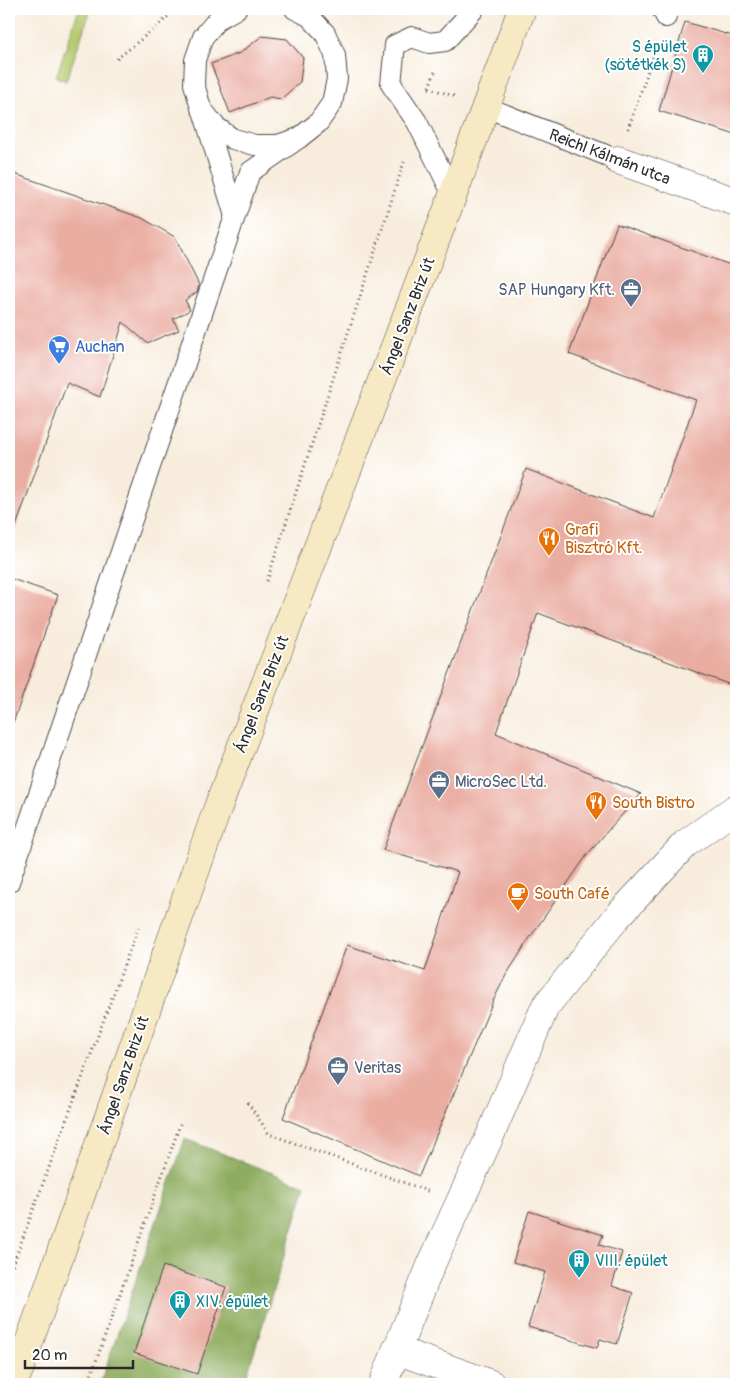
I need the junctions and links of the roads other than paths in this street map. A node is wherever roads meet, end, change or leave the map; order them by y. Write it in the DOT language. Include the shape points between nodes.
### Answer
graph roads {
  1 [pos="236,9"];
  2 [pos="295,9"];
  3 [pos="474,9"];
  4 [pos="522,9"];
  5 [pos="486,107"];
  6 [pos="201,108"];
  7 [pos="299,138"];
  8 [pos="618,160"];
  9 [pos="453,195"];
  10 [pos="736,202"];
  11 [pos="235,216"];
  12 [pos="736,808"];
  13 [pos="9,882"];
  14 [pos="396,1350"];
  15 [pos="13,1384"];
  16 [pos="383,1384"];
  17 [pos="491,1384"];
  1 -- 6 [label="lane" via="218,19 203,37 194,60 194,84"];
  2 -- 7 [label="lane" via="309,16 325,33 335,55 337,79 332,103 318,123"];
  3 -- 9 [label="lane" via="445,41 429,43 412,37 396,45 391,84 417,122"];
  4 -- 5 [label="main road, Ángel Sanz Briz út"];
  5 -- 8 [label="lane, Reichl Kálmán utca"];
  5 -- 9 [label="main road, Ángel Sanz Briz út"];
  6 -- 7 [label="lane" via="215,126 234,139 255,145 278,145"];
  6 -- 11 [label="lane"];
  7 -- 11 [label="lane" via="250,172"];
  8 -- 10 [label="street, Reichl Kálmán utca"];
  9 -- 15 [label="main road, Ángel Sanz Briz út" via="218,808"];
  11 -- 13 [label="lane"];
  12 -- 14 [label="street" via="685,844 618,916 545,1007"];
  14 -- 16 [label="street"];
  14 -- 17 [label="street"];
}
